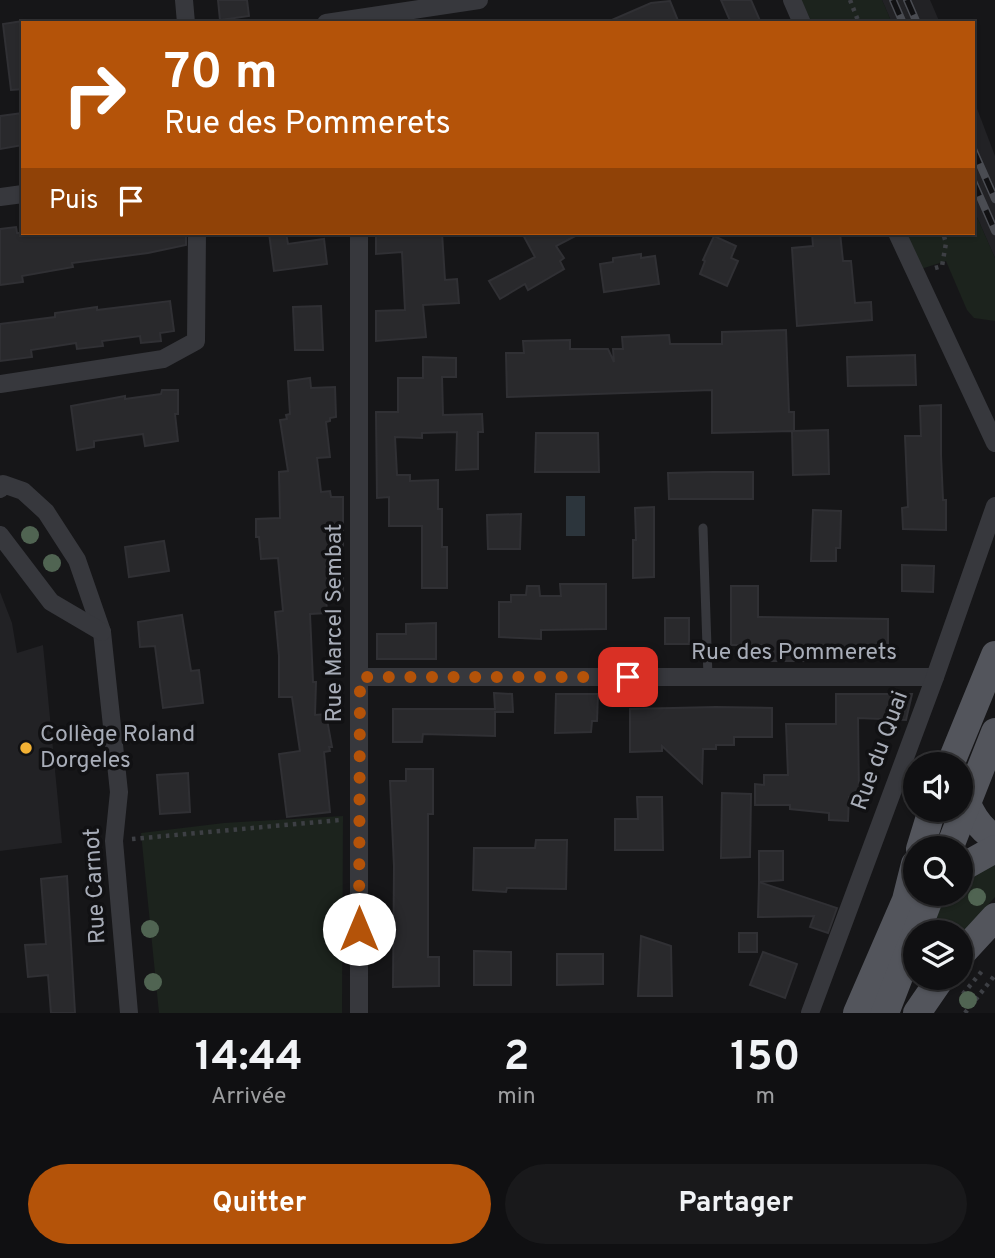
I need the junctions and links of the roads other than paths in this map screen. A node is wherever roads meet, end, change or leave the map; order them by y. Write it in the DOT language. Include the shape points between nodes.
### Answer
graph roads {
  1 [pos="184,0"];
  2 [pos="479,0"];
  3 [pos="792,0"];
  4 [pos="186,21"];
  5 [pos="339,21"];
  6 [pos="801,21"];
  7 [pos="21,194"];
  8 [pos="0,197"];
  9 [pos="197,235"];
  10 [pos="359,235"];
  11 [pos="898,235"];
  12 [pos="0,384"];
  13 [pos="995,443"];
  14 [pos="1,485"];
  15 [pos="995,506"];
  16 [pos="703,528"];
  17 [pos="0,535"];
  18 [pos="102,632"];
  19 [pos="995,654"];
  20 [pos="360,677"];
  21 [pos="708,677"];
  22 [pos="934,677"];
  23 [pos="995,732"];
  24 [pos="961,752"];
  25 [pos="973,787"];
  26 [pos="973,815"];
  27 [pos="995,838"];
  28 [pos="995,849"];
  29 [pos="973,861"];
  30 [pos="913,906"];
  31 [pos="915,906"];
  32 [pos="995,917"];
  33 [pos="973,941"];
  34 [pos="948,990"];
  35 [pos="129,1013"];
  36 [pos="359,1013"];
  37 [pos="810,1013"];
  38 [pos="857,1013"];
  39 [pos="885,1013"];
  40 [pos="917,1013"];
  1 -- 4 [label="street"];
  2 -- 5 [label="street"];
  3 -- 6 [label="street"];
  7 -- 8 [label="street"];
  9 -- 12 [label="street" via="196,341 163,359"];
  10 -- 20 [label="street, Rue Marcel Sembat"];
  11 -- 13 [label="street"];
  14 -- 18 [label="street, Rue Carnot" via="23,491 46,512 77,560"];
  15 -- 22 [label="street, Rue du Quai"];
  16 -- 21 [label="lane"];
  17 -- 18 [label="street" via="51,601"];
  18 -- 35 [label="street, Rue Carnot" via="120,792 114,841"];
  19 -- 24 [label="main road"];
  20 -- 21 [label="street, Rue des Pommerets"];
  20 -- 36 [label="street, Rue Marcel Sembat"];
  21 -- 22 [label="street, Rue des Pommerets"];
  22 -- 37 [label="street, Rue du Quai"];
  23 -- 25 [label="main road"];
  26 -- 27 [label="main road"];
  28 -- 29 [label="main road"];
  30 -- 38 [label="main road"];
  31 -- 39 [label="main road"];
  32 -- 33 [label="main road"];
  34 -- 40 [label="main road"];
}
